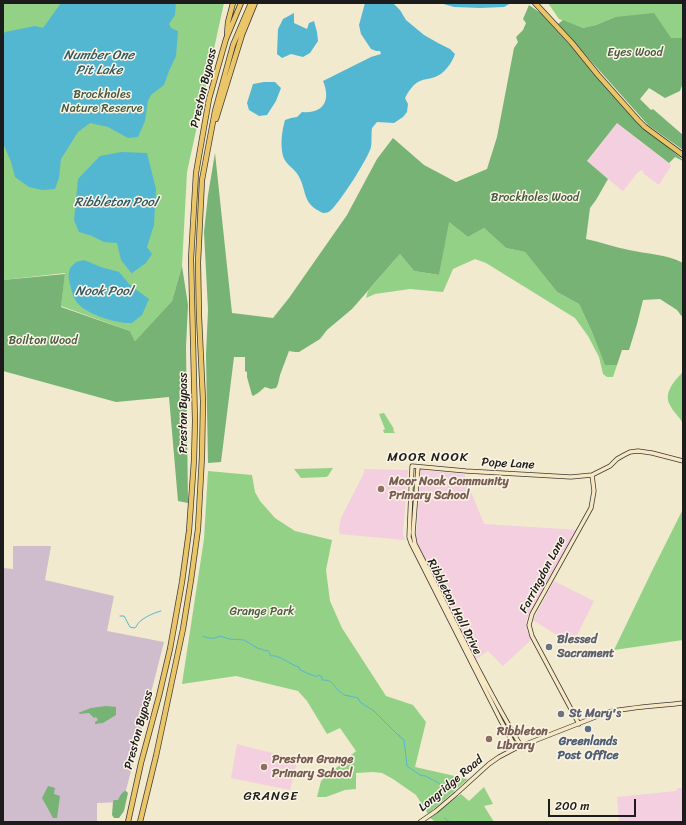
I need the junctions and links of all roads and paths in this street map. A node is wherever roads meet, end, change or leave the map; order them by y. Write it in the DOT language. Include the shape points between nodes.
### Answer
graph roads {
  1 [pos="233,3"];
  2 [pos="241,3"];
  3 [pos="250,3"];
  4 [pos="255,3"];
  5 [pos="535,3"];
  6 [pos="226,39"];
  7 [pos="210,135"];
  8 [pos="683,154"];
  9 [pos="683,461"];
  10 [pos="412,466"];
  11 [pos="418,467"];
  12 [pos="592,475"];
  13 [pos="413,542"];
  14 [pos="489,693"];
  15 [pos="683,702"];
  16 [pos="579,724"];
  17 [pos="521,746"];
  18 [pos="516,748"];
  19 [pos="128,822"];
  20 [pos="140,822"];
  21 [pos="420,822"];
  1 -- 6 [label="highway"];
  2 -- 6 [label="highway, Preston Bypass"];
  3 -- 7 [label="highway, Preston Bypass" via="233,45"];
  4 -- 7 [label="highway"];
  5 -- 8 [label="highway" via="638,120"];
  6 -- 19 [label="highway, Preston Bypass" via="210,99 195,182 191,259 195,437 188,538 170,649"];
  7 -- 20 [label="highway, Preston Bypass" via="202,180 198,262 203,401 198,529 183,629"];
  9 -- 12 [label="street, Pope Lane" via="652,453 630,452"];
  10 -- 11 [label="street, Pope Lane"];
  10 -- 13 [label="street, Ribbleton Hall Drive" via="409,537"];
  11 -- 12 [label="street, Pope Lane" via="571,477"];
  11 -- 13 [label="street, Ribbleton Hall Drive"];
  12 -- 16 [label="street, Farringdon Lane" via="594,491 591,508 529,623 532,636"];
  13 -- 14 [label="street, Ribbleton Hall Drive"];
  14 -- 17 [label="street, Ribbleton Hall Drive"];
  14 -- 18 [label="street, Ribbleton Hall Drive"];
  15 -- 16 [label="street, Longridge Road" via="608,712"];
  16 -- 17 [label="street, Longridge Road"];
  17 -- 18 [label="street, Longridge Road"];
  18 -- 21 [label="street, Longridge Road" via="489,764 441,807"];
}
